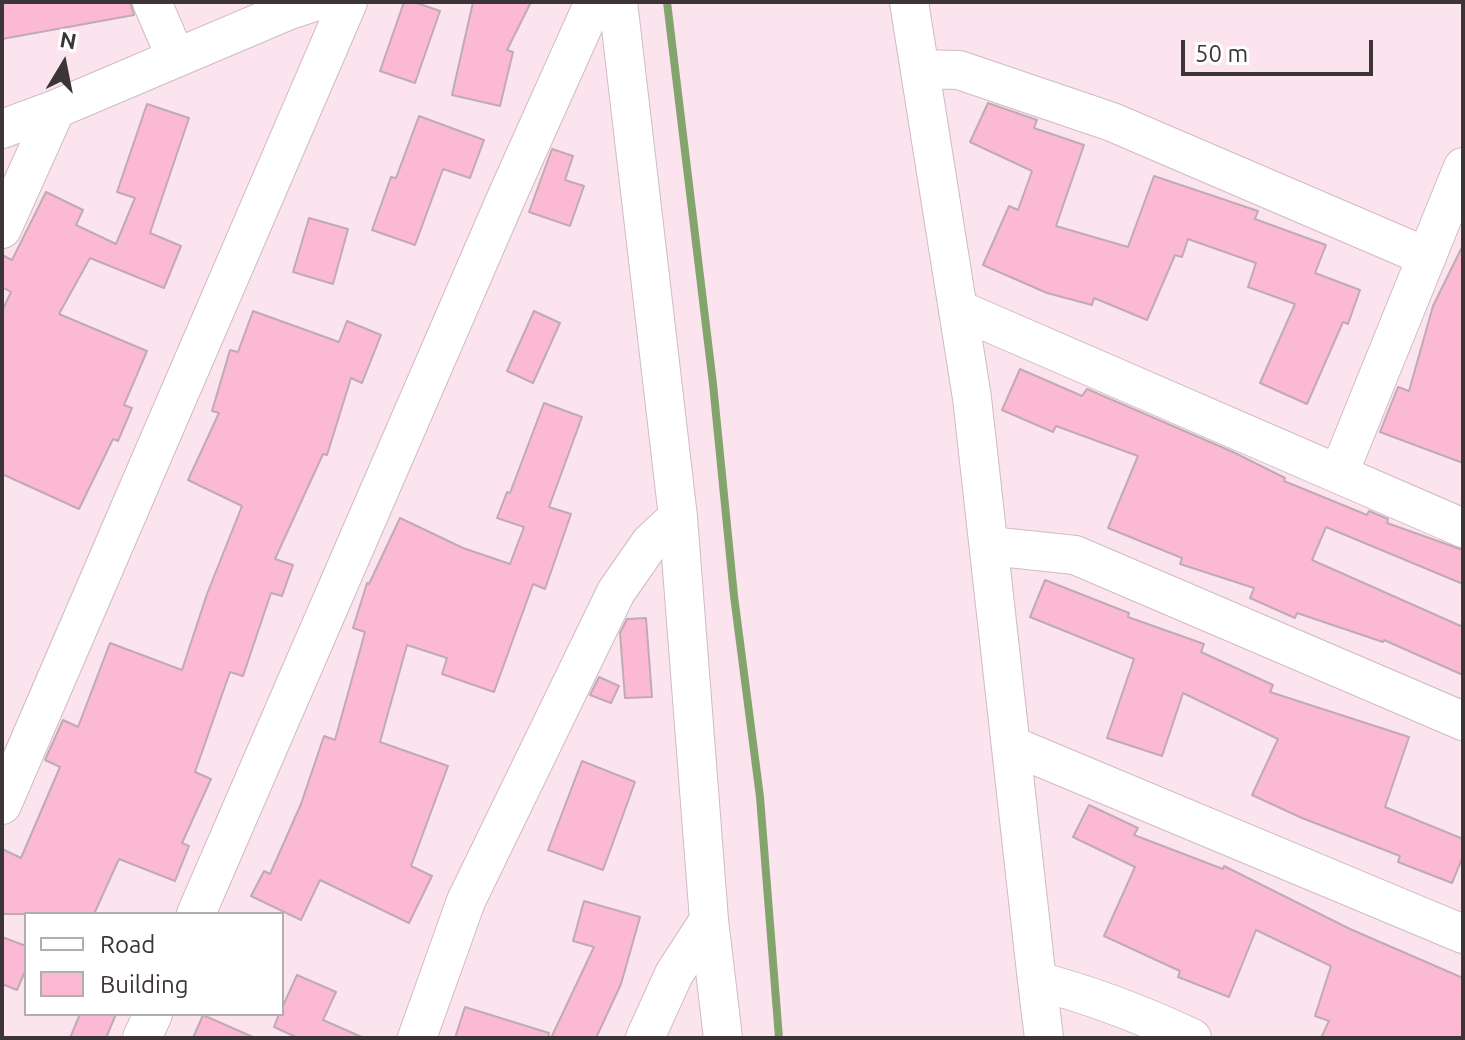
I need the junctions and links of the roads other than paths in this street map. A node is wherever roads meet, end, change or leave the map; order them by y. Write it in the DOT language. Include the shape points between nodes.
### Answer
graph roads {
  1 [pos="152,2"];
  2 [pos="348,2"];
  3 [pos="909,2"];
  4 [pos="296,5"];
  5 [pos="611,9"];
  6 [pos="176,58"];
  7 [pos="920,69"];
  8 [pos="56,109"];
  9 [pos="2,129"];
  10 [pos="1463,167"];
  11 [pos="2,229"];
  12 [pos="1427,257"];
  13 [pos="960,310"];
  14 [pos="1339,473"];
  15 [pos="678,517"];
  16 [pos="1463,528"];
  17 [pos="990,546"];
  18 [pos="1463,721"];
  19 [pos="1013,746"];
  20 [pos="2,805"];
  21 [pos="197,912"];
  22 [pos="709,920"];
  23 [pos="1463,934"];
  24 [pos="1037,981"];
  25 [pos="152,1016"];
  26 [pos="142,1038"];
  27 [pos="417,1038"];
  28 [pos="645,1038"];
  29 [pos="723,1038"];
  30 [pos="1044,1038"];
  31 [pos="1192,1038"];
  1 -- 6 [label="street"];
  2 -- 20 [label="street"];
  3 -- 7 [label="street"];
  4 -- 6 [label="street"];
  5 -- 15 [label="street"];
  5 -- 21 [label="street" via="578,38"];
  6 -- 8 [label="street"];
  7 -- 12 [label="street" via="959,70 1112,122"];
  7 -- 13 [label="street"];
  8 -- 9 [label="street"];
  8 -- 11 [label="street"];
  10 -- 12 [label="street"];
  12 -- 14 [label="street"];
  13 -- 14 [label="street"];
  13 -- 17 [label="street"];
  14 -- 16 [label="street"];
  15 -- 22 [label="street"];
  15 -- 27 [label="street" via="650,543 616,592 466,901"];
  17 -- 18 [label="street" via="1075,555"];
  17 -- 19 [label="street"];
  19 -- 23 [label="street"];
  19 -- 24 [label="street"];
  22 -- 28 [label="street" via="674,974"];
  22 -- 29 [label="street"];
  24 -- 30 [label="street"];
  24 -- 31 [label="street" via="1141,1014"];
  25 -- 26 [label="street"];
}
